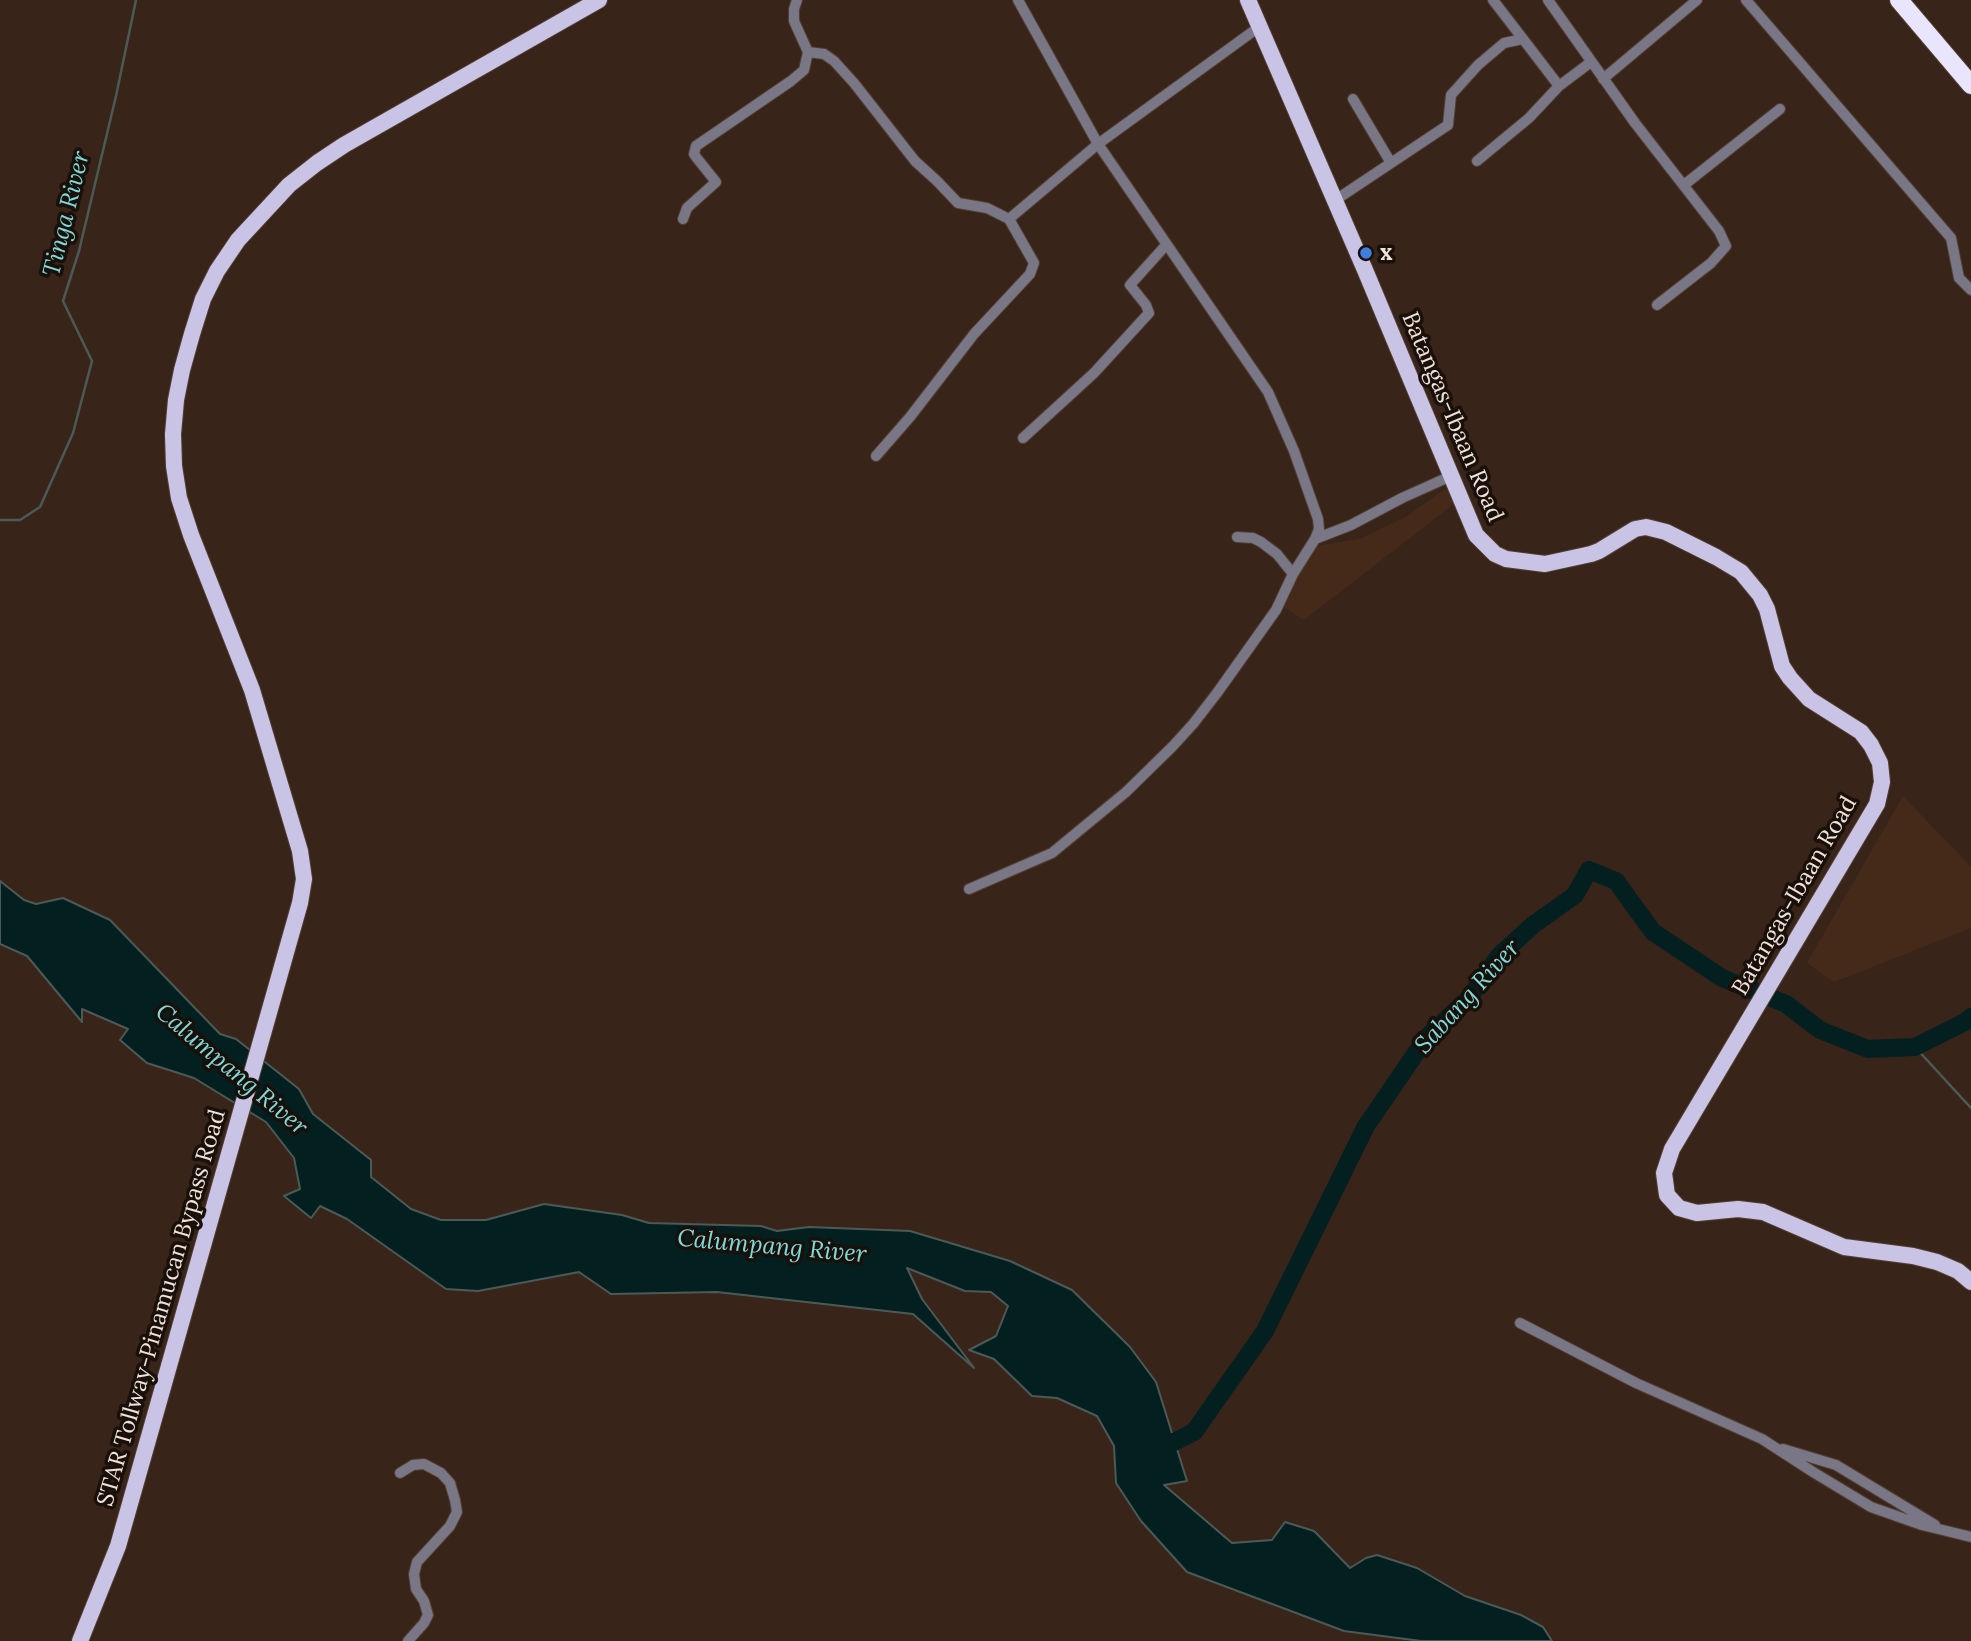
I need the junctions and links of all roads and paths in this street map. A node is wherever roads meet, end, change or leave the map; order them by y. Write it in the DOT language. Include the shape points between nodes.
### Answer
graph roads {
  1 [pos="599,0"];
  2 [pos="797,0"];
  3 [pos="1018,0"];
  4 [pos="1248,0"];
  5 [pos="1493,0"];
  6 [pos="1548,0"];
  7 [pos="1697,0"];
  8 [pos="1746,0"];
  9 [pos="1899,0"];
  10 [pos="1913,0"];
  11 [pos="1259,27"];
  12 [pos="1522,39"];
  13 [pos="807,52"];
  14 [pos="1591,62"];
  15 [pos="1971,69"];
  16 [pos="1603,79"];
  17 [pos="1971,85"];
  18 [pos="1559,86"];
  19 [pos="1353,99"];
  20 [pos="1780,109"];
  21 [pos="1098,144"];
  22 [pos="1477,161"];
  23 [pos="1391,163"];
  24 [pos="1684,185"];
  25 [pos="1334,201"];
  26 [pos="684,219"];
  27 [pos="1009,219"];
  28 [pos="1166,245"];
  29 [pos="1971,290"];
  30 [pos="1657,305"];
  31 [pos="1023,438"];
  32 [pos="876,456"];
  33 [pos="1451,476"];
  34 [pos="1237,537"];
  35 [pos="1315,539"];
  36 [pos="1293,574"];
  37 [pos="969,889"];
  38 [pos="1971,1282"];
  39 [pos="1520,1323"];
  40 [pos="1773,1446"];
  41 [pos="400,1473"];
  42 [pos="1944,1530"];
  43 [pos="1971,1537"];
  44 [pos="80,1641"];
  45 [pos="408,1641"];
  1 -- 44 [label="main road, STAR Tollway-Pinamucan Bypass Road" via="317,163 238,240 203,299 176,400 175,477 191,536 251,690 300,851 304,879 118,1546"];
  2 -- 13 [label="street" via="794,21"];
  3 -- 21 [label="street"];
  4 -- 11 [label="main road, Batangas-Ibaan Road"];
  5 -- 12 [label="street"];
  6 -- 14 [label="street"];
  7 -- 16 [label="street"];
  8 -- 29 [label="street" via="1951,238 1959,278"];
  9 -- 17 [label="highway"];
  10 -- 15 [label="highway"];
  11 -- 21 [label="street"];
  11 -- 25 [label="main road, Batangas-Ibaan Road"];
  12 -- 18 [label="street"];
  12 -- 23 [label="street" via="1504,44 1451,96 1448,125"];
  13 -- 26 [label="street" via="799,75 696,146 696,158 716,182 687,208"];
  13 -- 27 [label="street" via="834,61 915,161 958,203 987,208"];
  14 -- 16 [label="street"];
  14 -- 18 [label="street"];
  16 -- 24 [label="street"];
  18 -- 22 [label="street"];
  19 -- 23 [label="street"];
  20 -- 24 [label="street"];
  21 -- 27 [label="street"];
  21 -- 28 [label="street"];
  23 -- 25 [label="street"];
  24 -- 30 [label="street" via="1726,246"];
  25 -- 33 [label="main road, Batangas-Ibaan Road"];
  27 -- 32 [label="street" via="1034,263 1030,274 974,334"];
  28 -- 31 [label="street" via="1130,285 1149,313 1094,373"];
  28 -- 35 [label="street" via="1268,392 1318,519"];
  33 -- 35 [label="street"];
  33 -- 38 [label="main road, Batangas-Ibaan Road" via="1476,535 1506,559 1545,564 1591,554 1646,527 1666,532 1741,572 1767,610 1782,666 1790,678 1809,699 1861,732 1880,763 1877,804 1672,1149 1664,1173 1667,1195 1679,1208 1697,1213 1763,1212 1836,1244 1937,1262"];
  34 -- 36 [label="street" via="1261,542"];
  35 -- 36 [label="street"];
  36 -- 37 [label="street" via="1276,610 1209,704 1126,792 1052,853"];
  39 -- 40 [label="street"];
  40 -- 42 [label="street" via="1836,1465"];
  40 -- 42 [label="street" via="1871,1507"];
  41 -- 45 [label="street" via="424,1464 441,1473 450,1483 457,1512 417,1562 416,1589 428,1615"];
  42 -- 43 [label="street"];
}
